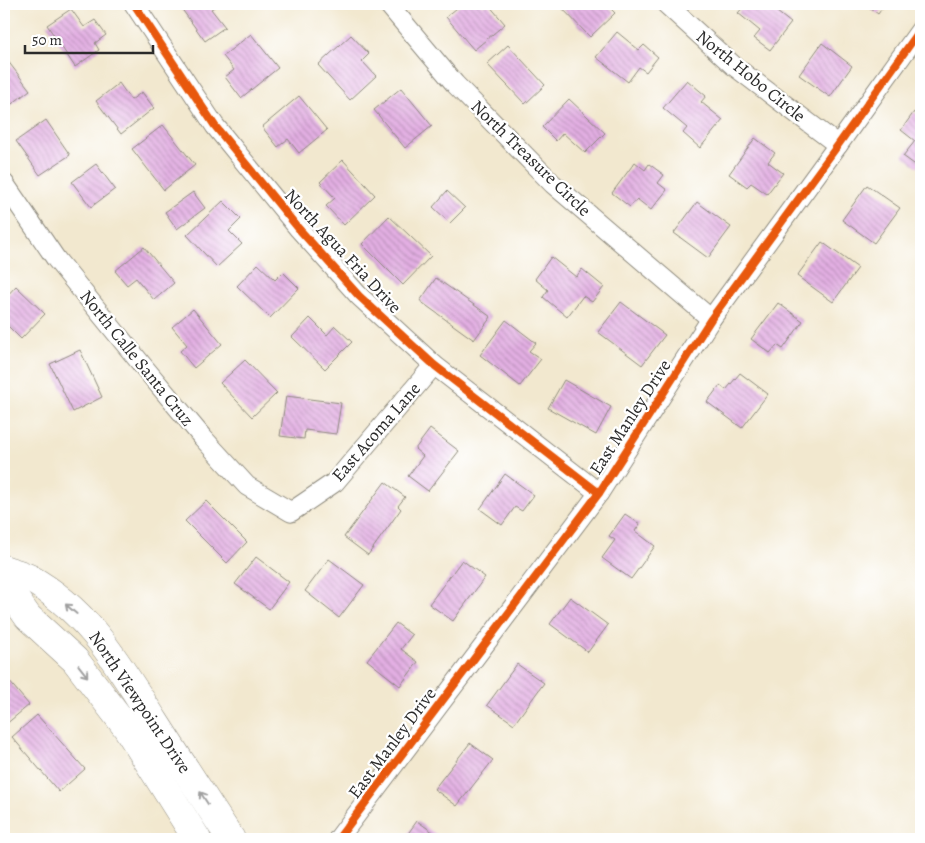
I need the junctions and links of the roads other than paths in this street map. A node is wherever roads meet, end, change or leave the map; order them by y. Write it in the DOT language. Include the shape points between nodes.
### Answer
graph roads {
  1 [pos="134,4"];
  2 [pos="388,4"];
  3 [pos="666,4"];
  4 [pos="921,29"];
  5 [pos="838,145"];
  6 [pos="4,183"];
  7 [pos="711,319"];
  8 [pos="434,365"];
  9 [pos="599,493"];
  10 [pos="291,512"];
  11 [pos="4,569"];
  12 [pos="4,583"];
  13 [pos="197,839"];
  14 [pos="231,839"];
  15 [pos="338,839"];
  1 -- 8 [label="street, North Agua Fria Drive" via="215,126 299,229 359,296"];
  2 -- 7 [label="street, North Treasure Circle" via="455,84 553,184"];
  3 -- 5 [label="street, North Hobo Circle" via="734,66"];
  4 -- 5 [label="street, East Manley Drive"];
  5 -- 7 [label="street, East Manley Drive"];
  6 -- 10 [label="street, North Calle Santa Cruz" via="56,259 203,438 247,486"];
  7 -- 9 [label="street, East Manley Drive"];
  8 -- 9 [label="street, North Agua Fria Drive"];
  8 -- 10 [label="street, East Acoma Lane" via="335,482"];
  9 -- 15 [label="street, East Manley Drive"];
  14 -- 11 [label="main road, North Viewpoint Drive, one-way" via="116,660 91,628 48,591 28,578"];
  12 -- 13 [label="main road, North Viewpoint Drive, one-way" via="28,617 75,660 127,728"];
}
